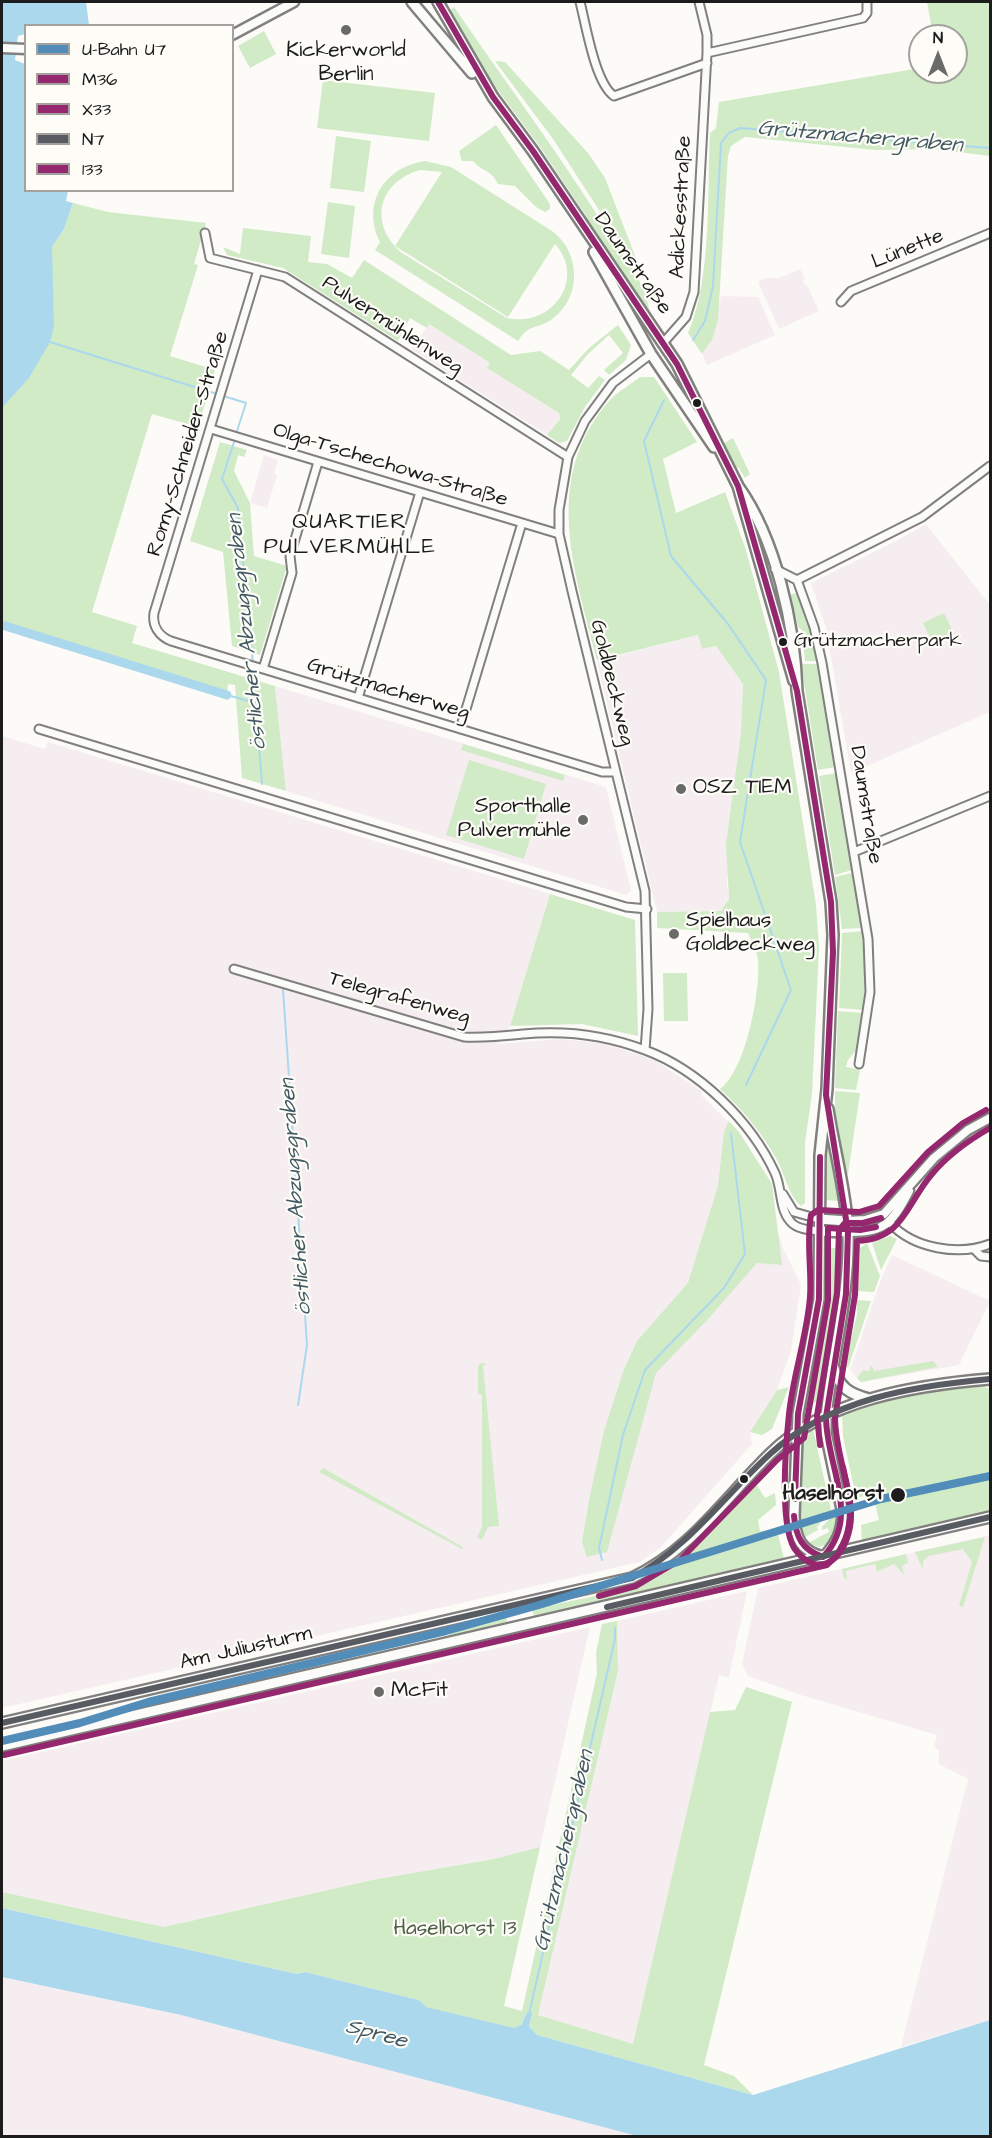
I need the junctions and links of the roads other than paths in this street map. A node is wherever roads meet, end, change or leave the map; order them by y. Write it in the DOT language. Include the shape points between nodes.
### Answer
graph roads {
  1 [pos="294,2"];
  2 [pos="412,2"];
  3 [pos="438,2"];
  4 [pos="580,2"];
  5 [pos="699,2"];
  6 [pos="867,2"];
  7 [pos="234,34"];
  8 [pos="2,48"];
  9 [pos="21,49"];
  10 [pos="707,52"];
  11 [pos="707,63"];
  12 [pos="494,97"];
  13 [pos="570,207"];
  14 [pos="990,232"];
  15 [pos="205,233"];
  16 [pos="258,270"];
  17 [pos="841,302"];
  18 [pos="664,342"];
  19 [pos="651,354"];
  20 [pos="212,429"];
  21 [pos="568,457"];
  22 [pos="318,462"];
  23 [pos="727,463"];
  24 [pos="990,466"];
  25 [pos="738,486"];
  26 [pos="420,492"];
  27 [pos="522,523"];
  28 [pos="559,534"];
  29 [pos="775,569"];
  30 [pos="796,580"];
  31 [pos="156,628"];
  32 [pos="259,668"];
  33 [pos="797,691"];
  34 [pos="358,698"];
  35 [pos="39,729"];
  36 [pos="460,729"];
  37 [pos="616,772"];
  38 [pos="990,795"];
  39 [pos="854,852"];
  40 [pos="647,909"];
  41 [pos="234,969"];
  42 [pos="645,1050"];
  43 [pos="859,1064"];
  44 [pos="826,1095"];
  45 [pos="990,1118"];
  46 [pos="914,1180"];
  47 [pos="781,1189"];
  48 [pos="819,1219"];
  49 [pos="847,1221"];
  50 [pos="890,1223"];
  51 [pos="819,1231"];
  52 [pos="848,1232"];
  53 [pos="990,1244"];
  54 [pos="975,1250"];
  55 [pos="990,1257"];
  56 [pos="833,1366"];
  57 [pos="990,1379"];
  58 [pos="869,1399"];
  59 [pos="826,1417"];
  60 [pos="797,1433"];
  61 [pos="990,1517"];
  62 [pos="823,1557"];
  63 [pos="522,1606"];
  64 [pos="526,1625"];
  65 [pos="2,1723"];
  66 [pos="2,1746"];
  1 -- 7 [label="street"];
  2 -- 12 [label="main road, Daumstraße"];
  3 -- 12 [label="main road, Daumstraße"];
  4 -- 11 [label="street" via="593,53 608,92 614,96"];
  5 -- 10 [label="street, Adickesstraße"];
  6 -- 10 [label="street" via="863,18"];
  8 -- 9 [label="street"];
  10 -- 11 [label="street, Adickesstraße"];
  11 -- 18 [label="street, Adickesstraße" via="694,292 686,317"];
  12 -- 13 [label="main road, Daumstraße"];
  13 -- 18 [label="main road, Daumstraße"];
  13 -- 19 [label="main road, Daumstraße"];
  14 -- 17 [label="street, Lünette" via="851,291"];
  15 -- 16 [label="street, Pulvermühlenweg" via="210,258"];
  16 -- 20 [label="street, Romy-Schneider-Straße"];
  16 -- 21 [label="street, Pulvermühlenweg" via="288,278"];
  18 -- 19 [label="main road, Daumstraße"];
  18 -- 23 [label="main road, Daumstraße"];
  19 -- 21 [label="street, Goldbeckweg" via="613,383 597,403"];
  19 -- 23 [label="main road, Daumstraße"];
  20 -- 22 [label="street, Olga-Tschechowa-Straße"];
  20 -- 31 [label="street, Romy-Schneider-Straße" via="154,613"];
  21 -- 28 [label="street, Goldbeckweg"];
  22 -- 26 [label="street, Olga-Tschechowa-Straße"];
  22 -- 32 [label="street" via="290,555 291,573"];
  23 -- 25 [label="main road, Daumstraße"];
  24 -- 30 [label="street" via="922,517"];
  25 -- 29 [label="main road, Daumstraße" via="761,524"];
  25 -- 33 [label="main road, Daumstraße"];
  26 -- 27 [label="street, Olga-Tschechowa-Straße"];
  26 -- 34 [label="street"];
  27 -- 28 [label="street, Olga-Tschechowa-Straße"];
  27 -- 36 [label="street"];
  28 -- 37 [label="street, Goldbeckweg"];
  29 -- 30 [label="street"];
  29 -- 33 [label="main road, Daumstraße" via="795,651"];
  30 -- 39 [label="street, Daumstraße" via="814,627 822,663"];
  31 -- 32 [label="street, Grützmacherweg" via="171,641"];
  32 -- 34 [label="street, Grützmacherweg"];
  33 -- 44 [label="main road, Daumstraße" via="833,930"];
  34 -- 36 [label="street, Grützmacherweg"];
  35 -- 40 [label="street" via="626,907"];
  36 -- 37 [label="street, Grützmacherweg" via="602,772"];
  37 -- 40 [label="street, Goldbeckweg"];
  38 -- 39 [label="street"];
  39 -- 43 [label="street, Daumstraße" via="868,939 870,980"];
  40 -- 42 [label="street, Goldbeckweg"];
  41 -- 42 [label="street, Telegrafenweg" via="464,1037 567,1033 614,1040"];
  42 -- 47 [label="street, Telegrafenweg" via="682,1070 723,1103 755,1141"];
  44 -- 48 [label="main road, Daumstraße"];
  44 -- 49 [label="main road, Daumstraße"];
  45 -- 46 [label="street" via="946,1147"];
  46 -- 49 [label="street" via="884,1214"];
  46 -- 50 [label="street"];
  47 -- 48 [label="street, Telegrafenweg" via="794,1212"];
  47 -- 51 [label="street, Telegrafenweg" via="789,1221 800,1228"];
  48 -- 49 [label="main road"];
  48 -- 51 [label="main road, Daumstraße"];
  49 -- 52 [label="main road, Daumstraße"];
  50 -- 52 [label="street" via="874,1231"];
  50 -- 54 [label="street" via="930,1245 954,1251"];
  51 -- 52 [label="main road"];
  51 -- 60 [label="main road, Daumstraße" via="819,1299"];
  52 -- 56 [label="main road, Daumstraße" via="846,1294"];
  53 -- 54 [label="street"];
  54 -- 55 [label="street"];
  56 -- 58 [label="main road" via="844,1389"];
  56 -- 59 [label="main road, Daumstraße"];
  57 -- 58 [label="main road, Am Juliusturm" via="920,1387"];
  58 -- 59 [label="main road, Am Juliusturm"];
  59 -- 60 [label="main road, Am Juliusturm"];
  59 -- 62 [label="main road, Daumstraße" via="843,1528"];
  60 -- 62 [label="main road, Daumstraße" via="795,1532 805,1550"];
  60 -- 63 [label="main road, Am Juliusturm" via="771,1453 675,1553 632,1578"];
  61 -- 62 [label="main road, Am Juliusturm"];
  62 -- 64 [label="main road, Am Juliusturm"];
  63 -- 64 [label="main road"];
  63 -- 65 [label="main road, Am Juliusturm"];
  64 -- 66 [label="main road, Am Juliusturm"];
}
